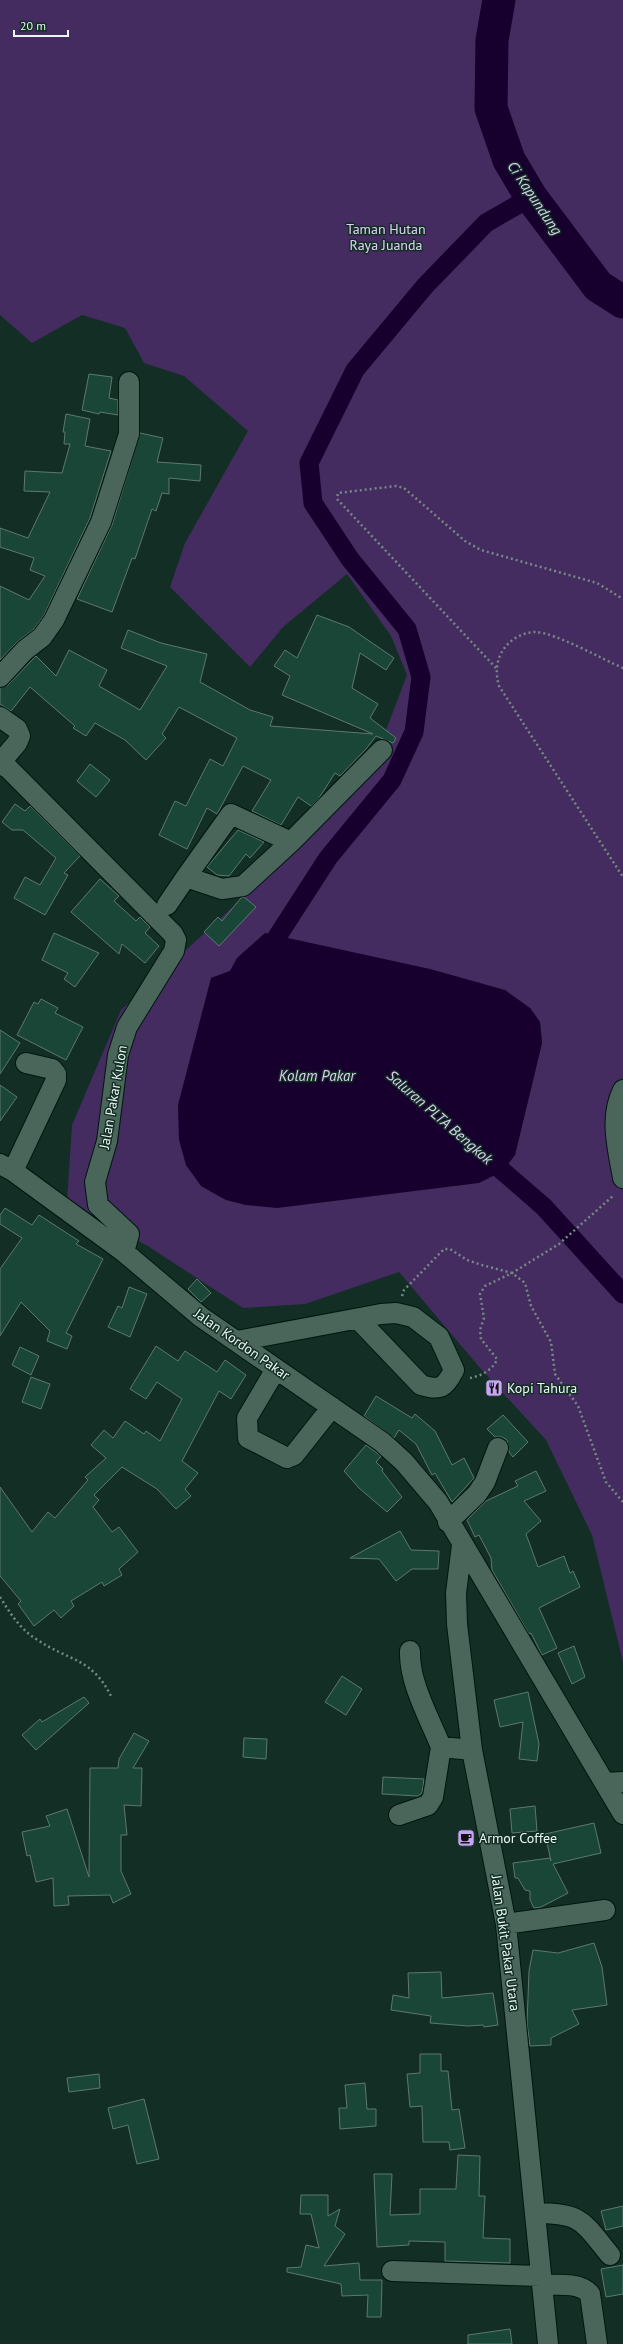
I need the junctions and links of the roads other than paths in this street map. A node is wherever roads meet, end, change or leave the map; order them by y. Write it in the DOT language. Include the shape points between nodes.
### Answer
graph roads {
  1 [pos="129,382"];
  2 [pos="0,677"];
  3 [pos="0,717"];
  4 [pos="382,750"];
  5 [pos="3,765"];
  6 [pos="290,842"];
  7 [pos="186,878"];
  8 [pos="167,904"];
  9 [pos="26,1063"];
  10 [pos="623,1090"];
  11 [pos="6,1168"];
  12 [pos="620,1185"];
  13 [pos="124,1252"];
  14 [pos="358,1319"];
  15 [pos="237,1341"];
  16 [pos="276,1369"];
  17 [pos="332,1407"];
  18 [pos="498,1448"];
  19 [pos="448,1522"];
  20 [pos="462,1545"];
  21 [pos="410,1651"];
  22 [pos="441,1747"];
  23 [pos="472,1750"];
  24 [pos="614,1783"];
  25 [pos="399,1814"];
  26 [pos="623,1814"];
  27 [pos="605,1910"];
  28 [pos="506,1924"];
  29 [pos="535,2213"];
  30 [pos="610,2255"];
  31 [pos="392,2272"];
  32 [pos="542,2281"];
  33 [pos="548,2344"];
  34 [pos="597,2344"];
  1 -- 2 [label="street" via="129,434 101,522 54,620 42,637 25,650"];
  3 -- 5 [label="street" via="17,729 20,736"];
  4 -- 6 [label="street"];
  5 -- 13 [label="street, Jalan Pakar Kulon" via="123,882 176,940 174,951 127,1028 118,1055 107,1142 95,1182 98,1205 129,1234"];
  6 -- 7 [label="street" via="243,886 222,889"];
  6 -- 7 [label="street" via="230,814"];
  7 -- 8 [label="street"];
  9 -- 11 [label="street" via="52,1069 56,1074 56,1080"];
  10 -- 12 [label="street" via="618,1100 615,1134"];
  11 -- 13 [label="street, Jalan Kordon Pakar"];
  13 -- 15 [label="street, Jalan Kordon Pakar" via="182,1302"];
  14 -- 14 [label="street" via="396,1313 414,1317 439,1337 454,1370 444,1386 433,1389 421,1385"];
  14 -- 15 [label="street"];
  15 -- 16 [label="street, Jalan Kordon Pakar"];
  16 -- 17 [label="street, Jalan Kordon Pakar"];
  16 -- 17 [label="street" via="247,1418 248,1438 287,1458 294,1455"];
  17 -- 19 [label="street, Jalan Kordon Pakar" via="382,1442 404,1462 438,1502"];
  18 -- 19 [label="street" via="485,1482 477,1494"];
  19 -- 20 [label="street, Jalan Kordon Pakar"];
  20 -- 23 [label="street, Jalan Bukit Pakar Utara" via="456,1593 457,1624"];
  20 -- 24 [label="street, Jalan Kordon Pakar"];
  21 -- 22 [label="street" via="413,1677"];
  22 -- 23 [label="street"];
  22 -- 25 [label="street" via="433,1797 428,1805"];
  23 -- 28 [label="street, Jalan Bukit Pakar Utara"];
  24 -- 26 [label="street, Jalan Kordon Pakar"];
  27 -- 28 [label="street"];
  28 -- 29 [label="street, Jalan Bukit Pakar Utara"];
  29 -- 30 [label="street" via="572,2216 583,2223"];
  29 -- 32 [label="street, Jalan Bukit Pakar Utara"];
  31 -- 32 [label="street"];
  32 -- 33 [label="street, Jalan Bukit Pakar Utara"];
  32 -- 34 [label="street" via="586,2289 590,2294"];
}
